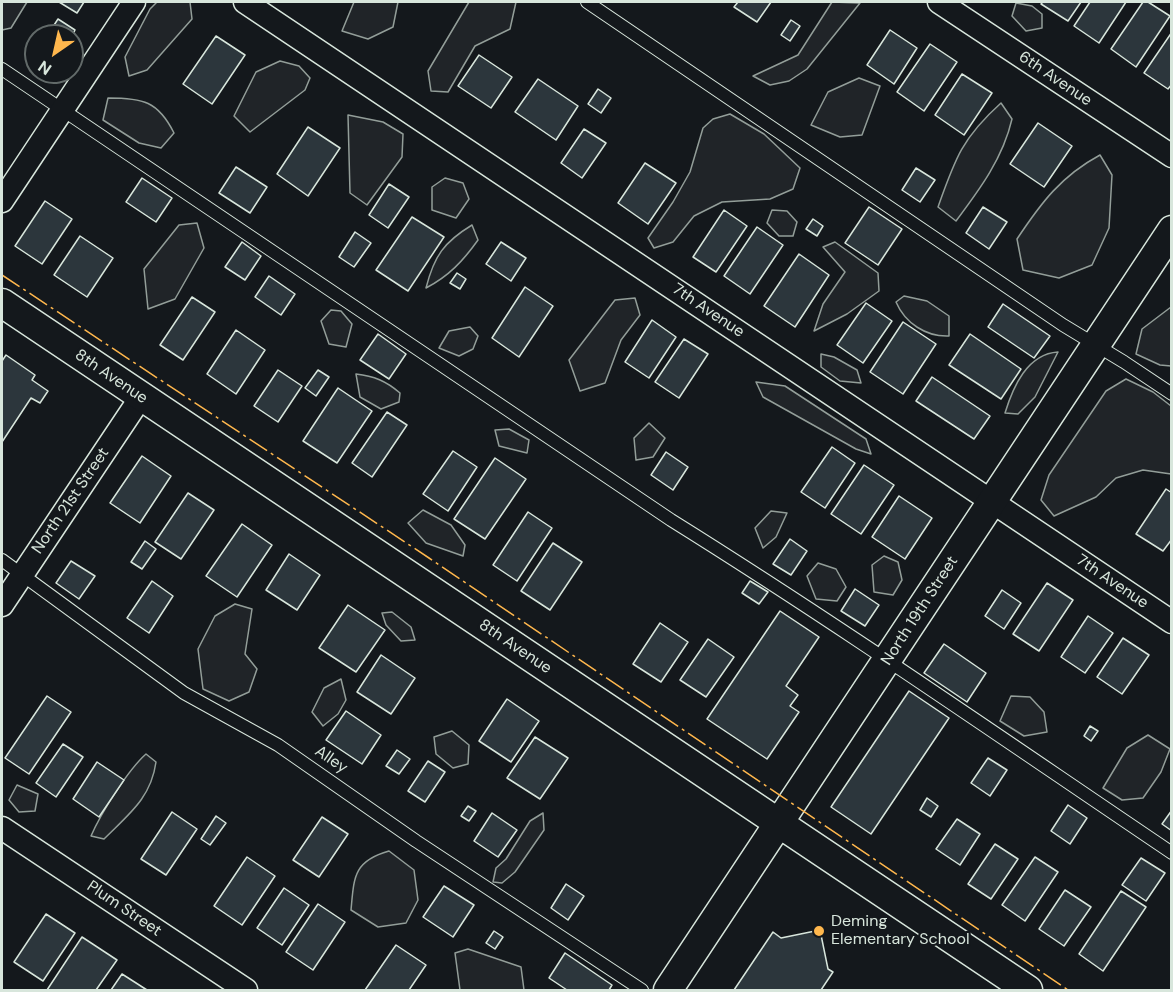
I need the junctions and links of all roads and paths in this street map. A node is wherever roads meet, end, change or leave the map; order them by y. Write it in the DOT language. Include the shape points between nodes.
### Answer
graph roads {
  1 [pos="134,2"];
  2 [pos="245,2"];
  3 [pos="587,2"];
  4 [pos="939,2"];
  5 [pos="2,69"];
  6 [pos="61,111"];
  7 [pos="1172,156"];
  8 [pos="2,201"];
  9 [pos="1172,230"];
  10 [pos="2,303"];
  11 [pos="1096,345"];
  12 [pos="1172,394"];
  13 [pos="141,397"];
  14 [pos="992,501"];
  15 [pos="2,560"];
  16 [pos="22,574"];
  17 [pos="2,605"];
  18 [pos="1172,622"];
  19 [pos="887,660"];
  20 [pos="780,823"];
  21 [pos="2,828"];
  22 [pos="1172,853"];
  23 [pos="246,990"];
  24 [pos="642,990"];
  25 [pos="668,990"];
  26 [pos="1028,990"];
  1 -- 6 [label="street"];
  2 -- 14 [label="street, 7th Avenue"];
  3 -- 11 [label="lane"];
  4 -- 7 [label="street, 6th Avenue"];
  5 -- 6 [label="lane"];
  6 -- 8 [label="street"];
  6 -- 19 [label="lane"];
  9 -- 11 [label="street, North 19th Street"];
  10 -- 13 [label="street, 8th Avenue"];
  11 -- 12 [label="lane"];
  11 -- 14 [label="street, North 19th Street"];
  13 -- 16 [label="street, North 21st Street"];
  13 -- 20 [label="street, 8th Avenue"];
  14 -- 18 [label="street, 7th Avenue"];
  14 -- 19 [label="street, North 19th Street"];
  15 -- 16 [label="lane, Alley"];
  16 -- 17 [label="street, North 21st Street"];
  16 -- 24 [label="lane, Alley" via="184,693 278,745"];
  19 -- 20 [label="street, North 19th Street"];
  19 -- 22 [label="lane"];
  20 -- 25 [label="street, North 19th Street"];
  20 -- 26 [label="street, 8th Avenue"];
  21 -- 23 [label="street, Plum Street"];
}
